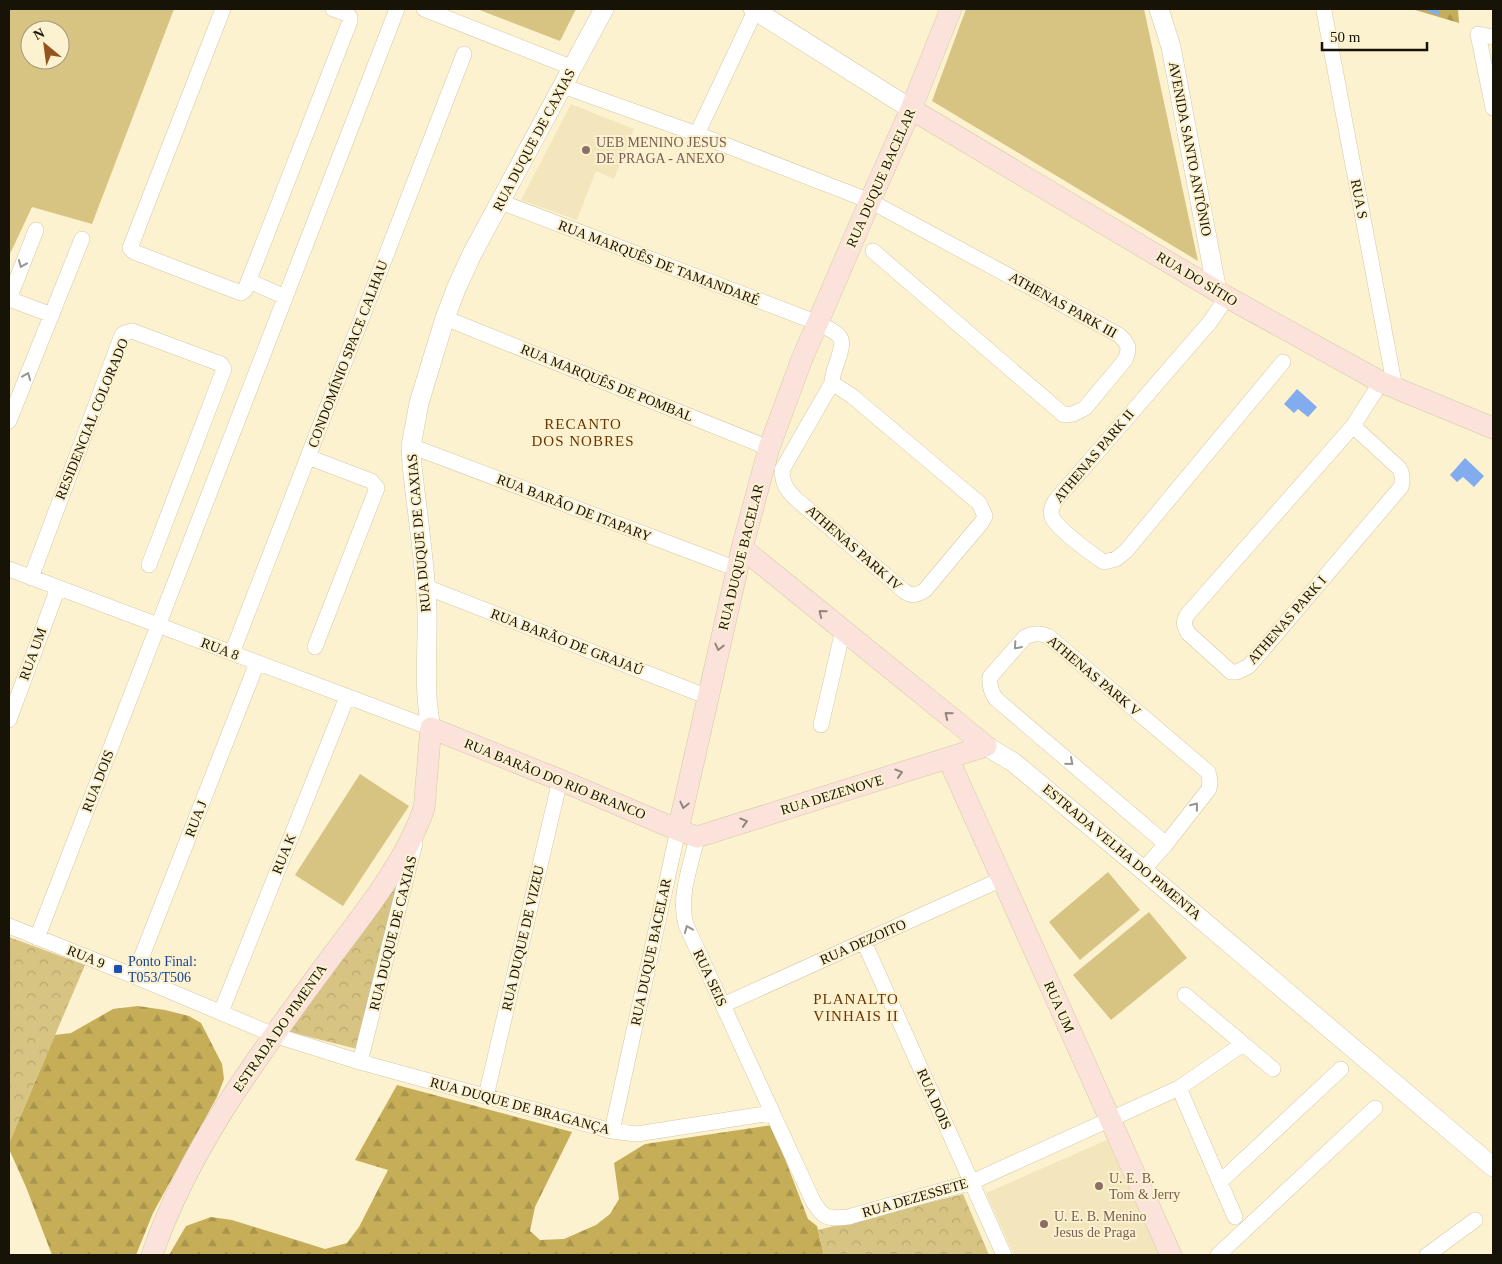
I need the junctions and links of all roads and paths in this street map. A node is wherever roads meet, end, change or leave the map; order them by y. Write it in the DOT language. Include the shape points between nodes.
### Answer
graph roads {
  1 [pos="223,9"];
  2 [pos="333,9"];
  3 [pos="397,9"];
  4 [pos="424,9"];
  5 [pos="604,9"];
  6 [pos="951,9"];
  7 [pos="1159,9"];
  8 [pos="755,10"];
  9 [pos="1324,10"];
  10 [pos="1493,37"];
  11 [pos="464,54"];
  12 [pos="573,68"];
  13 [pos="563,86"];
  14 [pos="1493,108"];
  15 [pos="911,109"];
  16 [pos="697,134"];
  17 [pos="870,200"];
  18 [pos="501,202"];
  19 [pos="36,230"];
  20 [pos="82,239"];
  21 [pos="873,251"];
  22 [pos="249,281"];
  23 [pos="1222,294"];
  24 [pos="285,297"];
  25 [pos="9,299"];
  26 [pos="52,315"];
  27 [pos="445,318"];
  28 [pos="818,323"];
  29 [pos="1283,362"];
  30 [pos="832,383"];
  31 [pos="1388,385"];
  32 [pos="9,421"];
  33 [pos="1353,426"];
  34 [pos="1493,428"];
  35 [pos="411,446"];
  36 [pos="770,448"];
  37 [pos="308,457"];
  38 [pos="742,548"];
  39 [pos="148,566"];
  40 [pos="9,569"];
  41 [pos="737,569"];
  42 [pos="31,578"];
  43 [pos="426,587"];
  44 [pos="58,588"];
  45 [pos="158,625"];
  46 [pos="843,630"];
  47 [pos="315,647"];
  48 [pos="232,653"];
  49 [pos="257,663"];
  50 [pos="708,696"];
  51 [pos="347,697"];
  52 [pos="9,720"];
  53 [pos="821,725"];
  54 [pos="431,728"];
  55 [pos="986,746"];
  56 [pos="948,758"];
  57 [pos="560,780"];
  58 [pos="424,810"];
  59 [pos="688,834"];
  60 [pos="1166,844"];
  61 [pos="1143,870"];
  62 [pos="1002,879"];
  63 [pos="9,926"];
  64 [pos="37,938"];
  65 [pos="864,942"];
  66 [pos="134,976"];
  67 [pos="1185,995"];
  68 [pos="723,1005"];
  69 [pos="221,1012"];
  70 [pos="274,1035"];
  71 [pos="1244,1044"];
  72 [pos="360,1062"];
  73 [pos="1273,1069"];
  74 [pos="1341,1069"];
  75 [pos="1179,1088"];
  76 [pos="486,1096"];
  77 [pos="1376,1108"];
  78 [pos="772,1113"];
  79 [pos="1109,1119"];
  80 [pos="612,1131"];
  81 [pos="1493,1168"];
  82 [pos="972,1182"];
  83 [pos="1220,1182"];
  84 [pos="1235,1217"];
  85 [pos="1475,1220"];
  86 [pos="152,1255"];
  87 [pos="1004,1255"];
  88 [pos="1171,1255"];
  89 [pos="1218,1255"];
  90 [pos="1427,1255"];
  1 -- 22 [label="street" via="130,248 239,293 245,290"];
  2 -- 22 [label="street" via="349,15 351,19"];
  3 -- 24 [label="street, RUA DOIS" via="291,267"];
  4 -- 12 [label="street"];
  5 -- 12 [label="street, RUA DUQUE DE CAXIAS"];
  6 -- 15 [label="main road, RUA DUQUE BACELAR"];
  7 -- 23 [label="street, AVENIDA SANTO ANTÔNIO" via="1171,47"];
  8 -- 15 [label="street"];
  8 -- 16 [label="street"];
  9 -- 31 [label="street, RUA S"];
  10 -- 14 [label="street" via="1478,34"];
  11 -- 37 [label="street, CONDOMÍNIO SPACE CALHAU"];
  12 -- 13 [label="street, RUA DUQUE DE CAXIAS"];
  13 -- 16 [label="street"];
  13 -- 18 [label="street, RUA DUQUE DE CAXIAS"];
  15 -- 17 [label="main road, RUA DUQUE BACELAR"];
  15 -- 23 [label="main road, RUA DO SÍTIO"];
  16 -- 17 [label="street"];
  17 -- 21 [label="street, ATHENAS PARK III" via="1119,335 1127,342 1129,351 1084,408 1064,415"];
  17 -- 28 [label="main road, RUA DUQUE BACELAR"];
  18 -- 27 [label="street, RUA DUQUE DE CAXIAS" via="464,271"];
  18 -- 28 [label="street, RUA MARQUÊS DE TAMANDARÉ"];
  19 -- 25 [label="street, one-way"];
  20 -- 26 [label="street"];
  22 -- 24 [label="street"];
  23 -- 29 [label="street, ATHENAS PARK II" via="1210,322 1054,501 1051,509 1059,527 1104,562 1126,552"];
  23 -- 31 [label="main road, RUA DO SÍTIO"];
  24 -- 45 [label="street, RUA DOIS"];
  25 -- 26 [label="street"];
  32 -- 26 [label="street, one-way"];
  27 -- 35 [label="street, RUA DUQUE DE CAXIAS" via="419,403"];
  27 -- 36 [label="street, RUA MARQUÊS DE POMBAL"];
  28 -- 30 [label="street, ATHENAS PARK IV" via="839,335 842,341"];
  28 -- 36 [label="main road, RUA DUQUE BACELAR"];
  30 -- 30 [label="street, ATHENAS PARK IV" via="782,470 782,481 796,499 904,591 918,595 926,590 982,522 985,516 982,508 852,396"];
  31 -- 33 [label="street, ATHENAS PARK I"];
  31 -- 34 [label="main road, RUA DO SÍTIO"];
  33 -- 33 [label="street, ATHENAS PARK I" via="1184,620 1188,633 1231,672 1249,666 1401,487 1400,468"];
  35 -- 41 [label="street, RUA BARÃO DE ITAPARY"];
  35 -- 43 [label="street, RUA DUQUE DE CAXIAS"];
  36 -- 38 [label="main road, RUA DUQUE BACELAR"];
  37 -- 47 [label="street" via="371,481 376,488"];
  37 -- 48 [label="street, CONDOMÍNIO SPACE CALHAU"];
  38 -- 41 [label="main road, RUA DUQUE BACELAR"];
  46 -- 38 [label="main road, ESTRADA VELHA DO PIMENTA, one-way"];
  39 -- 42 [label="street, RESIDENCIAL COLORADO" via="224,369 221,364 132,331 122,335"];
  40 -- 42 [label="street, RUA 8"];
  41 -- 50 [label="main road, RUA DUQUE BACELAR, one-way"];
  42 -- 44 [label="street, RUA 8"];
  43 -- 50 [label="street, RUA BARÃO DE GRAJAÚ"];
  43 -- 54 [label="street, RUA DUQUE DE CAXIAS" via="426,699"];
  44 -- 45 [label="street, RUA 8"];
  44 -- 52 [label="street, RUA UM"];
  45 -- 48 [label="street, RUA 8"];
  45 -- 64 [label="street, RUA DOIS"];
  46 -- 53 [label="street"];
  55 -- 46 [label="main road, ESTRADA VELHA DO PIMENTA, one-way"];
  48 -- 49 [label="street, RUA 8"];
  49 -- 51 [label="street, RUA 8"];
  49 -- 66 [label="street, RUA J"];
  50 -- 59 [label="main road, RUA DUQUE BACELAR, one-way"];
  51 -- 54 [label="street, RUA 8"];
  51 -- 69 [label="street, RUA K"];
  54 -- 57 [label="main road, RUA BARÃO DO RIO BRANCO"];
  54 -- 58 [label="main road, RUA DUQUE DE CAXIAS"];
  55 -- 56 [label="main road, RUA DEZENOVE"];
  55 -- 61 [label="street, ESTRADA VELHA DO PIMENTA" via="1014,762"];
  59 -- 56 [label="main road, RUA DEZENOVE, one-way"];
  56 -- 62 [label="main road, RUA UM"];
  57 -- 59 [label="main road, RUA BARÃO DO RIO BRANCO"];
  57 -- 76 [label="street, RUA DUQUE DE VIZEU"];
  58 -- 70 [label="main road, ESTRADA DO PIMENTA" via="384,884"];
  58 -- 72 [label="street, RUA DUQUE DE CAXIAS"];
  68 -- 59 [label="street, RUA SEIS, one-way" via="683,914"];
  59 -- 80 [label="street, RUA DUQUE BACELAR"];
  60 -- 60 [label="street, ATHENAS PARK V, one-way" via="1208,789 1208,772 1048,636 1040,633 1025,637 990,677 990,691"];
  60 -- 61 [label="street, ATHENAS PARK V"];
  61 -- 81 [label="street, ESTRADA VELHA DO PIMENTA"];
  62 -- 65 [label="street, RUA DEZOITO"];
  62 -- 79 [label="main road, RUA UM"];
  63 -- 64 [label="street, RUA 9"];
  64 -- 66 [label="street, RUA 9"];
  65 -- 68 [label="street, RUA DEZOITO"];
  65 -- 82 [label="street, RUA DOIS"];
  66 -- 69 [label="street, RUA 9"];
  67 -- 71 [label="street"];
  68 -- 78 [label="street, RUA SEIS"];
  69 -- 70 [label="street, RUA 9"];
  70 -- 72 [label="street, RUA DUQUE DE BRAGANÇA"];
  70 -- 86 [label="main road, ESTRADA DO PIMENTA" via="202,1146 174,1198"];
  71 -- 73 [label="street"];
  71 -- 75 [label="street, RUA DEZESSETE"];
  72 -- 76 [label="street, RUA DUQUE DE BRAGANÇA"];
  74 -- 83 [label="street"];
  75 -- 79 [label="street, RUA DEZESSETE"];
  75 -- 83 [label="street"];
  76 -- 80 [label="street, RUA DUQUE DE BRAGANÇA"];
  77 -- 89 [label="street"];
  78 -- 80 [label="street, RUA DUQUE DE BRAGANÇA" via="637,1134"];
  78 -- 82 [label="street, RUA DEZESSETE" via="813,1201 827,1217 848,1217"];
  79 -- 82 [label="street, RUA DEZESSETE"];
  79 -- 88 [label="main road, RUA UM"];
  82 -- 87 [label="street, RUA DOIS"];
  83 -- 84 [label="street"];
  85 -- 90 [label="street"];
}
